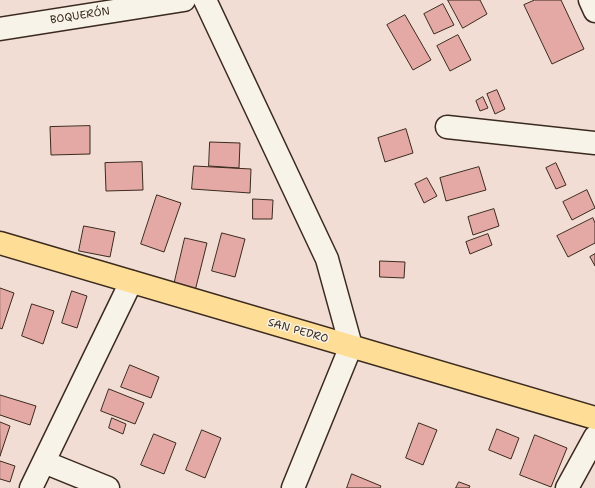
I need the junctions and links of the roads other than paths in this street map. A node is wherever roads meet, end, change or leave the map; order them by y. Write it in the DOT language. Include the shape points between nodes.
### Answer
graph roads {
  1 [pos="184,0"];
  2 [pos="205,0"];
  3 [pos="590,0"];
  4 [pos="595,11"];
  5 [pos="0,29"];
  6 [pos="447,126"];
  7 [pos="595,143"];
  8 [pos="0,243"];
  9 [pos="131,282"];
  10 [pos="351,346"];
  11 [pos="595,418"];
  12 [pos="595,437"];
  13 [pos="44,462"];
  14 [pos="31,488"];
  15 [pos="108,488"];
  16 [pos="293,488"];
  17 [pos="567,488"];
  1 -- 5 [label="street, BOQUERÓN"];
  2 -- 10 [label="street" via="327,259"];
  3 -- 4 [label="street"];
  6 -- 7 [label="street"];
  8 -- 9 [label="main road, SAN PEDRO"];
  9 -- 10 [label="main road, SAN PEDRO"];
  9 -- 13 [label="street"];
  10 -- 11 [label="main road, SAN PEDRO"];
  10 -- 16 [label="street"];
  12 -- 17 [label="street"];
  13 -- 14 [label="street"];
  13 -- 15 [label="street"];
}
